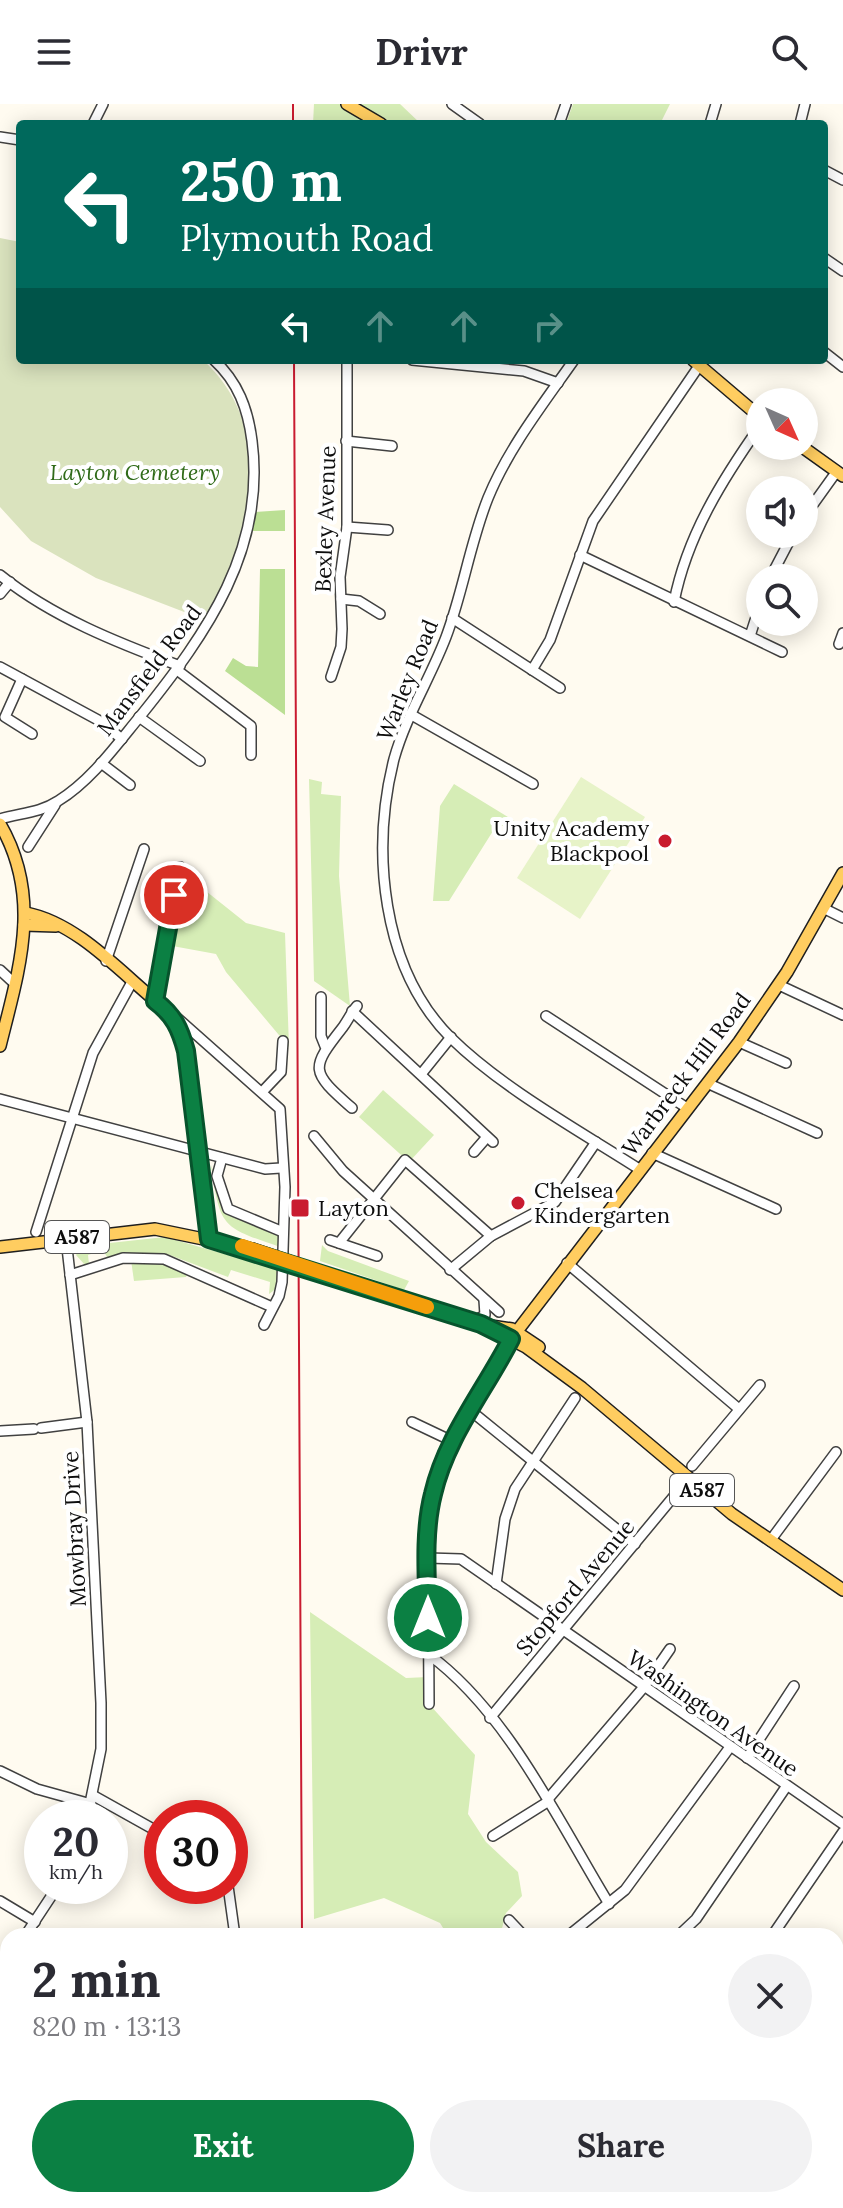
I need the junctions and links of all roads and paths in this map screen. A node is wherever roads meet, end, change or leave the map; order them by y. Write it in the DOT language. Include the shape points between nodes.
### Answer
graph roads {
  1 [pos="347,104"];
  2 [pos="452,104"];
  3 [pos="471,104"];
  4 [pos="467,115"];
  5 [pos="374,120"];
  6 [pos="474,120"];
  7 [pos="218,364"];
  8 [pos="347,364"];
  9 [pos="453,364"];
  10 [pos="571,364"];
  11 [pos="695,364"];
  12 [pos="697,364"];
  13 [pos="558,383"];
  14 [pos="746,405"];
  15 [pos="346,441"];
  16 [pos="392,446"];
  17 [pos="746,448"];
  18 [pos="818,457"];
  19 [pos="841,472"];
  20 [pos="818,500"];
  21 [pos="347,527"];
  22 [pos="388,530"];
  23 [pos="580,555"];
  24 [pos="0,575"];
  25 [pos="10,582"];
  26 [pos="0,594"];
  27 [pos="341,599"];
  28 [pos="674,602"];
  29 [pos="380,614"];
  30 [pos="452,618"];
  31 [pos="843,633"];
  32 [pos="746,634"];
  33 [pos="750,636"];
  34 [pos="839,644"];
  35 [pos="782,652"];
  36 [pos="0,667"];
  37 [pos="179,668"];
  38 [pos="532,670"];
  39 [pos="331,677"];
  40 [pos="22,679"];
  41 [pos="560,688"];
  42 [pos="410,714"];
  43 [pos="139,717"];
  44 [pos="32,734"];
  45 [pos="122,739"];
  46 [pos="251,755"];
  47 [pos="200,761"];
  48 [pos="101,763"];
  49 [pos="533,784"];
  50 [pos="130,785"];
  51 [pos="56,802"];
  52 [pos="0,822"];
  53 [pos="28,847"];
  54 [pos="144,849"];
  55 [pos="180,867"];
  56 [pos="843,873"];
  57 [pos="823,908"];
  58 [pos="843,918"];
  59 [pos="25,919"];
  60 [pos="106,961"];
  61 [pos="0,970"];
  62 [pos="132,982"];
  63 [pos="14,983"];
  64 [pos="779,985"];
  65 [pos="321,997"];
  66 [pos="155,1001"];
  67 [pos="168,1011"];
  68 [pos="565,1014"];
  69 [pos="843,1015"];
  70 [pos="546,1016"];
  71 [pos="559,1024"];
  72 [pos="451,1037"];
  73 [pos="283,1041"];
  74 [pos="208,1042"];
  75 [pos="739,1042"];
  76 [pos="0,1046"];
  77 [pos="325,1046"];
  78 [pos="186,1051"];
  79 [pos="786,1063"];
  80 [pos="422,1073"];
  81 [pos="707,1083"];
  82 [pos="263,1091"];
  83 [pos="0,1099"];
  84 [pos="352,1108"];
  85 [pos="687,1108"];
  86 [pos="72,1118"];
  87 [pos="817,1133"];
  88 [pos="314,1136"];
  89 [pos="596,1142"];
  90 [pos="198,1151"];
  91 [pos="474,1152"];
  92 [pos="652,1153"];
  93 [pos="222,1158"];
  94 [pos="281,1168"];
  95 [pos="639,1169"];
  96 [pos="374,1200"];
  97 [pos="776,1209"];
  98 [pos="209,1221"];
  99 [pos="36,1232"];
  100 [pos="283,1232"];
  101 [pos="491,1236"];
  102 [pos="66,1239"];
  103 [pos="209,1239"];
  104 [pos="226,1242"];
  105 [pos="0,1247"];
  106 [pos="377,1256"];
  107 [pos="567,1263"];
  108 [pos="450,1270"];
  109 [pos="70,1275"];
  110 [pos="546,1290"];
  111 [pos="484,1300"];
  112 [pos="272,1307"];
  113 [pos="499,1312"];
  114 [pos="476,1323"];
  115 [pos="264,1325"];
  116 [pos="511,1332"];
  117 [pos="760,1385"];
  118 [pos="575,1398"];
  119 [pos="739,1409"];
  120 [pos="471,1411"];
  121 [pos="87,1422"];
  122 [pos="412,1422"];
  123 [pos="0,1431"];
  124 [pos="452,1441"];
  125 [pos="836,1452"];
  126 [pos="534,1459"];
  127 [pos="692,1466"];
  128 [pos="689,1478"];
  129 [pos="770,1541"];
  130 [pos="635,1544"];
  131 [pos="428,1558"];
  132 [pos="496,1584"];
  133 [pos="843,1590"];
  134 [pos="562,1631"];
  135 [pos="670,1649"];
  136 [pos="428,1654"];
  137 [pos="794,1686"];
  138 [pos="643,1688"];
  139 [pos="429,1704"];
  140 [pos="490,1718"];
  141 [pos="730,1747"];
  142 [pos="747,1758"];
  143 [pos="0,1771"];
  144 [pos="786,1787"];
  145 [pos="92,1800"];
  146 [pos="549,1800"];
  147 [pos="843,1824"];
  148 [pos="843,1832"];
  149 [pos="493,1836"];
  150 [pos="0,1901"];
  151 [pos="47,1904"];
  152 [pos="231,1904"];
  153 [pos="609,1904"];
  154 [pos="37,1919"];
  155 [pos="509,1920"];
  156 [pos="31,1928"];
  157 [pos="234,1928"];
  158 [pos="516,1928"];
  159 [pos="578,1928"];
  160 [pos="686,1928"];
  161 [pos="777,1928"];
  1 -- 5 [label="main road"];
  2 -- 4 [label="street"];
  3 -- 4 [label="street"];
  4 -- 6 [label="street"];
  7 -- 37 [label="street, Mansfield Road" via="245,408 253,450 253,500 236,572"];
  8 -- 15 [label="street, Bexley Avenue"];
  9 -- 13 [label="street" via="524,371"];
  10 -- 13 [label="street, Warley Road"];
  11 -- 23 [label="street" via="607,499"];
  12 -- 14 [label="main road"];
  13 -- 30 [label="street, Warley Road" via="495,482"];
  15 -- 16 [label="street"];
  15 -- 21 [label="street, Bexley Avenue"];
  17 -- 28 [label="street" via="704,516"];
  18 -- 19 [label="main road"];
  19 -- 20 [label="street"];
  21 -- 22 [label="street"];
  21 -- 27 [label="street, Bexley Avenue" via="340,560"];
  23 -- 28 [label="street"];
  23 -- 38 [label="street" via="550,640"];
  24 -- 25 [label="street"];
  25 -- 26 [label="street"];
  25 -- 37 [label="street" via="118,642"];
  27 -- 29 [label="street" via="359,601"];
  27 -- 39 [label="street, Bexley Avenue" via="341,647"];
  28 -- 32 [label="street"];
  30 -- 38 [label="street"];
  30 -- 42 [label="street, Warley Road"];
  31 -- 34 [label="street"];
  33 -- 35 [label="street"];
  36 -- 40 [label="street"];
  37 -- 43 [label="street, Mansfield Road"];
  37 -- 46 [label="street" via="251,726"];
  38 -- 41 [label="street"];
  40 -- 44 [label="street" via="5,717"];
  40 -- 45 [label="street"];
  42 -- 49 [label="street"];
  42 -- 72 [label="street, Warley Road" via="389,781 387,897 409,977"];
  43 -- 45 [label="street, Mansfield Road"];
  43 -- 47 [label="street"];
  45 -- 48 [label="street, Mansfield Road"];
  48 -- 50 [label="street"];
  48 -- 51 [label="street, Mansfield Road"];
  51 -- 52 [label="street, Mansfield Road"];
  51 -- 53 [label="street, Mansfield Road"];
  52 -- 59 [label="main road" via="25,885"];
  54 -- 60 [label="street"];
  55 -- 66 [label="street"];
  56 -- 57 [label="main road, Warbreck Hill Road"];
  57 -- 58 [label="street"];
  57 -- 64 [label="main road, Warbreck Hill Road"];
  59 -- 60 [label="main road" via="62,927"];
  59 -- 63 [label="main road"];
  60 -- 62 [label="main road"];
  61 -- 63 [label="street"];
  62 -- 66 [label="main road"];
  62 -- 86 [label="street" via="93,1053"];
  63 -- 76 [label="main road"];
  64 -- 69 [label="street"];
  64 -- 75 [label="main road, Warbreck Hill Road"];
  65 -- 77 [label="street"];
  66 -- 67 [label="main road"];
  67 -- 74 [label="street"];
  67 -- 78 [label="main road"];
  68 -- 71 [label="street"];
  70 -- 71 [label="street"];
  71 -- 85 [label="street"];
  72 -- 80 [label="street"];
  72 -- 89 [label="street, Warley Road"];
  73 -- 82 [label="street" via="281,1072"];
  74 -- 78 [label="street"];
  74 -- 82 [label="street"];
  75 -- 79 [label="street"];
  75 -- 81 [label="main road, Warbreck Hill Road"];
  77 -- 80 [label="street" via="355,1008"];
  77 -- 84 [label="street" via="320,1073"];
  78 -- 90 [label="main road"];
  80 -- 91 [label="street" via="490,1139"];
  81 -- 85 [label="main road, Warbreck Hill Road"];
  81 -- 87 [label="street"];
  82 -- 94 [label="street" via="279,1107"];
  83 -- 86 [label="street"];
  85 -- 92 [label="main road, Warbreck Hill Road"];
  86 -- 90 [label="street"];
  86 -- 99 [label="street"];
  88 -- 96 [label="street"];
  89 -- 95 [label="street, Warley Road"];
  89 -- 101 [label="street" via="555,1202"];
  90 -- 93 [label="street"];
  90 -- 98 [label="main road"];
  92 -- 95 [label="main road, Warbreck Hill Road"];
  92 -- 97 [label="street"];
  93 -- 94 [label="street"];
  93 -- 100 [label="street" via="217,1176 228,1209"];
  94 -- 100 [label="street"];
  95 -- 107 [label="main road, Warbreck Hill Road"];
  96 -- 101 [label="street" via="405,1160"];
  96 -- 106 [label="street" via="334,1241"];
  96 -- 108 [label="street"];
  98 -- 103 [label="main road"];
  98 -- 104 [label="main road"];
  100 -- 112 [label="street" via="282,1282"];
  101 -- 108 [label="street"];
  102 -- 103 [label="main road, A587" via="155,1229"];
  102 -- 105 [label="main road, A587"];
  102 -- 109 [label="street, Mowbray Drive"];
  103 -- 104 [label="main road, A587"];
  104 -- 114 [label="main road, A587, bridge"];
  107 -- 110 [label="main road, Warbreck Hill Road"];
  107 -- 119 [label="street"];
  108 -- 111 [label="street"];
  109 -- 112 [label="street" via="123,1258 164,1259"];
  109 -- 121 [label="street, Mowbray Drive"];
  110 -- 116 [label="main road, Warbreck Hill Road"];
  110 -- 116 [label="main road, Warbreck Hill Road"];
  111 -- 113 [label="street"];
  111 -- 114 [label="street" via="485,1315"];
  112 -- 115 [label="street"];
  114 -- 116 [label="main road, A587"];
  116 -- 120 [label="street"];
  116 -- 128 [label="main road, A587"];
  117 -- 119 [label="street"];
  118 -- 126 [label="street"];
  119 -- 127 [label="street"];
  120 -- 124 [label="street"];
  120 -- 126 [label="street"];
  121 -- 123 [label="street"];
  121 -- 145 [label="street, Mowbray Drive" via="101,1733"];
  122 -- 124 [label="street"];
  124 -- 131 [label="street" via="432,1494"];
  125 -- 129 [label="street"];
  126 -- 130 [label="street"];
  126 -- 132 [label="street" via="515,1489 505,1519"];
  128 -- 129 [label="main road, A587"];
  128 -- 130 [label="street, Stopford Avenue"];
  129 -- 133 [label="main road, A587"];
  130 -- 134 [label="street, Stopford Avenue"];
  131 -- 132 [label="street, Washington Avenue" via="461,1559"];
  131 -- 136 [label="street"];
  132 -- 134 [label="street, Washington Avenue"];
  134 -- 138 [label="street, Washington Avenue"];
  134 -- 140 [label="street, Stopford Avenue"];
  135 -- 138 [label="street"];
  136 -- 139 [label="street"];
  136 -- 140 [label="street" via="452,1671"];
  137 -- 142 [label="street"];
  138 -- 141 [label="street, Washington Avenue"];
  138 -- 146 [label="street"];
  140 -- 146 [label="street"];
  141 -- 142 [label="street, Washington Avenue"];
  141 -- 153 [label="street" via="641,1872"];
  142 -- 144 [label="street, Washington Avenue"];
  143 -- 145 [label="street" via="37,1789"];
  144 -- 147 [label="street, Washington Avenue"];
  144 -- 160 [label="street"];
  146 -- 149 [label="street"];
  146 -- 153 [label="street"];
  148 -- 161 [label="street"];
  150 -- 154 [label="street"];
  151 -- 154 [label="street"];
  152 -- 157 [label="street"];
  153 -- 159 [label="street"];
  154 -- 156 [label="street"];
  155 -- 158 [label="street"];
}
